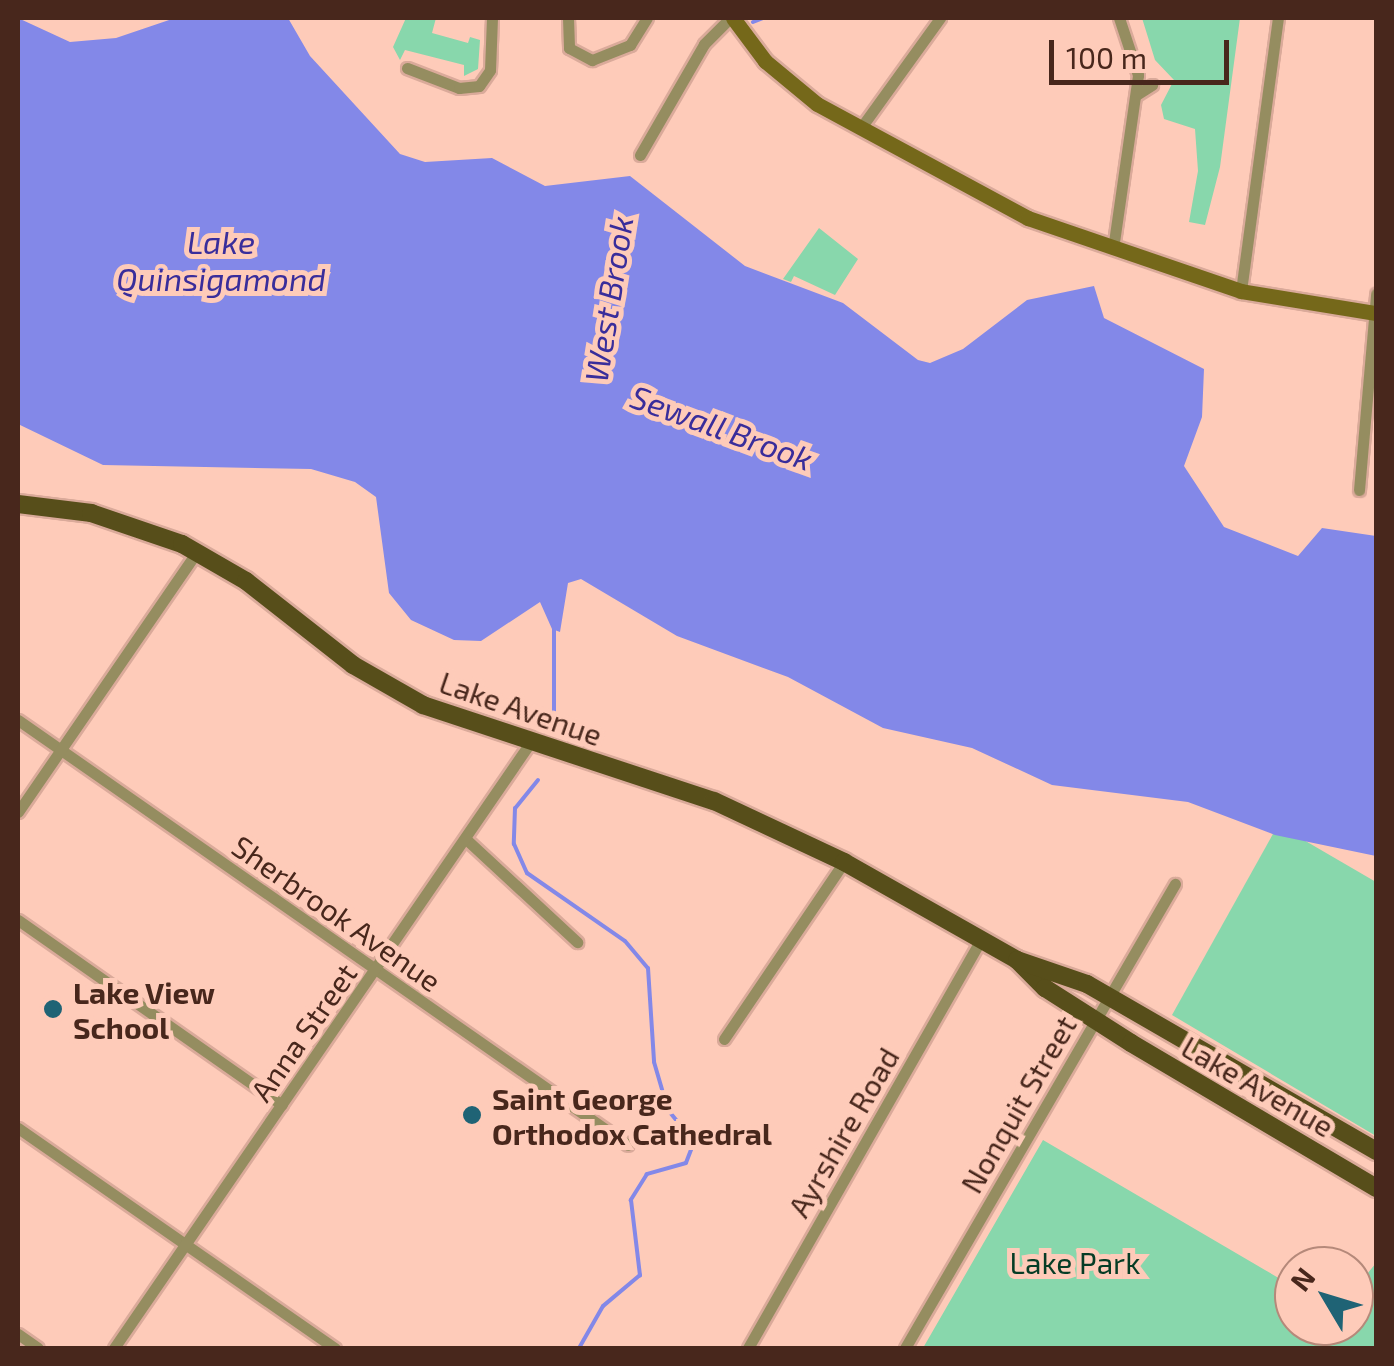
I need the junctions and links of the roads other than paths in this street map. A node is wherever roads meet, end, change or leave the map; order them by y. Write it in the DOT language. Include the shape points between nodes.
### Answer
graph roads {
  1 [pos="492,18"];
  2 [pos="568,18"];
  3 [pos="647,18"];
  4 [pos="732,18"];
  5 [pos="940,18"];
  6 [pos="1118,18"];
  7 [pos="1278,18"];
  8 [pos="406,68"];
  9 [pos="1152,85"];
  10 [pos="1136,95"];
  11 [pos="860,129"];
  12 [pos="640,155"];
  13 [pos="1113,249"];
  14 [pos="1241,291"];
  15 [pos="1376,294"];
  16 [pos="1376,313"];
  17 [pos="1362,456"];
  18 [pos="1376,457"];
  19 [pos="1359,490"];
  20 [pos="18,504"];
  21 [pos="197,552"];
  22 [pos="18,720"];
  23 [pos="530,743"];
  24 [pos="60,749"];
  25 [pos="18,812"];
  26 [pos="468,841"];
  27 [pos="844,862"];
  28 [pos="1176,884"];
  29 [pos="18,920"];
  30 [pos="981,940"];
  31 [pos="577,942"];
  32 [pos="1017,960"];
  33 [pos="378,970"];
  34 [pos="1110,997"];
  35 [pos="1096,1019"];
  36 [pos="724,1039"];
  37 [pos="282,1105"];
  38 [pos="18,1128"];
  39 [pos="628,1145"];
  40 [pos="1376,1151"];
  41 [pos="1376,1188"];
  42 [pos="184,1246"];
  43 [pos="18,1334"];
  44 [pos="38,1348"];
  45 [pos="114,1348"];
  46 [pos="334,1348"];
  47 [pos="748,1348"];
  48 [pos="905,1348"];
  1 -- 8 [label="street" via="490,70 479,86 460,88"];
  2 -- 3 [label="street" via="569,48 581,58 624,50"];
  4 -- 11 [label="main road" via="784,80"];
  4 -- 12 [label="street" via="704,44"];
  5 -- 11 [label="street"];
  6 -- 10 [label="street" via="1135,59"];
  7 -- 14 [label="street"];
  9 -- 10 [label="street"];
  10 -- 13 [label="street"];
  11 -- 13 [label="main road" via="1028,218"];
  13 -- 14 [label="main road"];
  14 -- 16 [label="main road"];
  15 -- 16 [label="street"];
  16 -- 17 [label="street"];
  17 -- 18 [label="street"];
  17 -- 19 [label="street"];
  20 -- 21 [label="main road, Lake Avenue" via="108,517"];
  21 -- 23 [label="main road, Lake Avenue" via="387,686"];
  21 -- 24 [label="street"];
  22 -- 24 [label="street, Sherbrook Avenue"];
  23 -- 26 [label="street, Anna Street"];
  23 -- 27 [label="main road, Lake Avenue" via="714,802"];
  24 -- 25 [label="street"];
  24 -- 33 [label="street, Sherbrook Avenue"];
  26 -- 31 [label="street"];
  26 -- 33 [label="street, Anna Street"];
  27 -- 30 [label="main road, Lake Avenue"];
  27 -- 36 [label="street"];
  28 -- 34 [label="street, Nonquit Street"];
  29 -- 37 [label="street"];
  30 -- 32 [label="main road, Lake Avenue"];
  30 -- 47 [label="street, Ayrshire Road"];
  32 -- 34 [label="main road, Lake Avenue" via="1062,971"];
  32 -- 35 [label="main road, Lake Avenue" via="1045,988"];
  33 -- 37 [label="street, Anna Street"];
  33 -- 39 [label="street, Sherbrook Avenue" via="462,1035"];
  34 -- 35 [label="street, Nonquit Street"];
  34 -- 40 [label="main road, Lake Avenue"];
  35 -- 41 [label="main road, Lake Avenue"];
  35 -- 48 [label="street, Nonquit Street"];
  37 -- 42 [label="street, Anna Street"];
  38 -- 42 [label="street"];
  42 -- 45 [label="street, Anna Street"];
  42 -- 46 [label="street"];
  43 -- 44 [label="street"];
}
